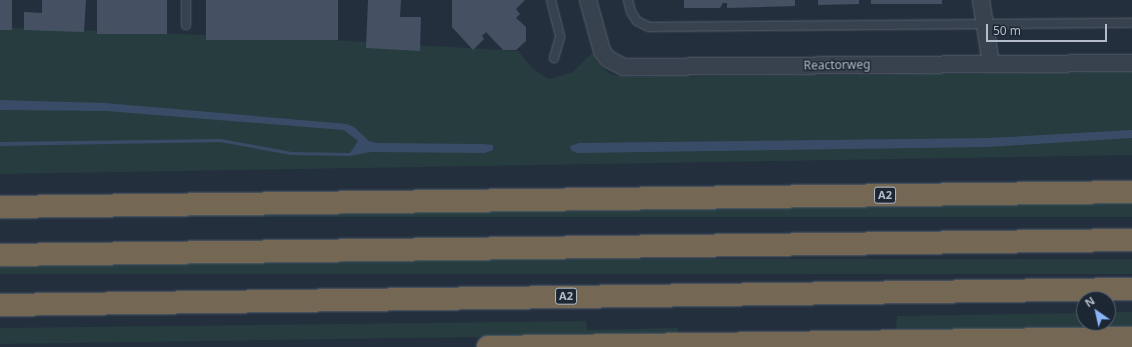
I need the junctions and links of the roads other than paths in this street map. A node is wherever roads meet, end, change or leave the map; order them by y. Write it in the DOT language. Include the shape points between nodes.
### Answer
graph roads {
  1 [pos="186,0"];
  2 [pos="551,0"];
  3 [pos="588,0"];
  4 [pos="628,0"];
  5 [pos="980,0"];
  6 [pos="1132,24"];
  7 [pos="186,25"];
  8 [pos="986,26"];
  9 [pos="554,58"];
  10 [pos="1132,63"];
  11 [pos="991,64"];
  12 [pos="1132,181"];
  13 [pos="1132,192"];
  14 [pos="1009,194"];
  15 [pos="0,207"];
  16 [pos="1132,240"];
  17 [pos="0,255"];
  18 [pos="1132,289"];
  19 [pos="0,304"];
  20 [pos="1131,338"];
  21 [pos="488,347"];
  1 -- 7 [label="lane"];
  2 -- 9 [label="lane" via="560,37"];
  3 -- 11 [label="street, Reactorweg" via="602,51 615,64 624,67"];
  4 -- 8 [label="lane" via="630,12 637,21 649,27"];
  5 -- 8 [label="street"];
  6 -- 8 [label="lane"];
  8 -- 11 [label="street"];
  10 -- 11 [label="street, Reactorweg"];
  12 -- 14 [label="highway, A2"];
  13 -- 14 [label="highway, A2"];
  14 -- 15 [label="highway, A2"];
  16 -- 17 [label="highway"];
  18 -- 19 [label="highway, A2"];
  20 -- 21 [label="highway"];
}
